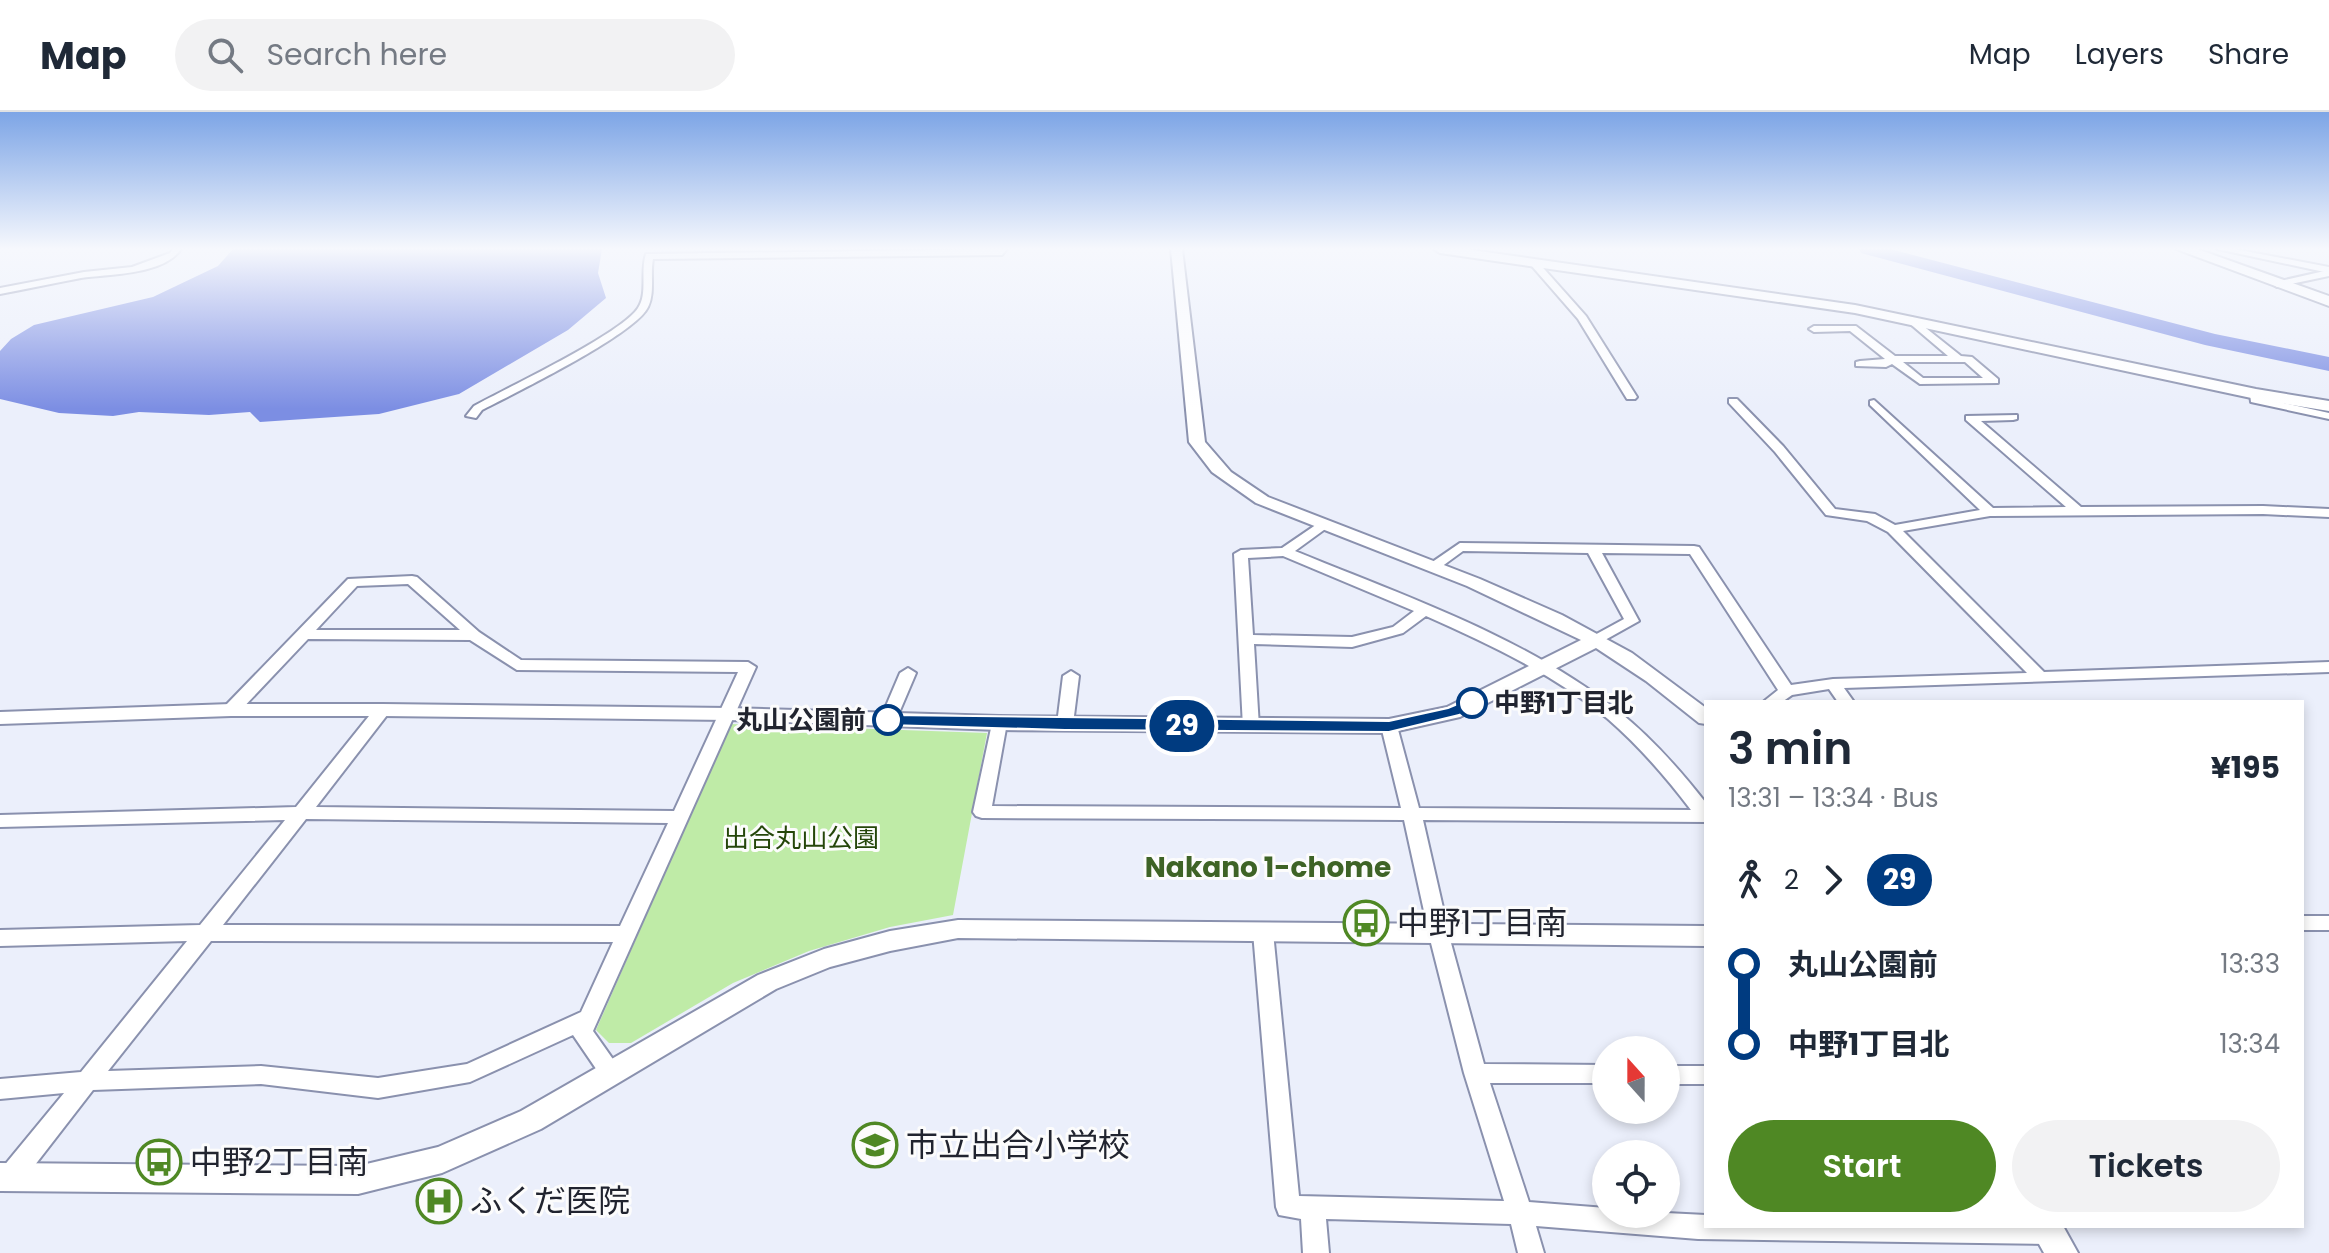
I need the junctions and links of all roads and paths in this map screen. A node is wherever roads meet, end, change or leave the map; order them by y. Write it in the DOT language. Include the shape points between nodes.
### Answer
graph roads {
  1 [pos="645,302"];
  2 [pos="1182,302"];
  3 [pos="1568,302"];
  4 [pos="1805,302"];
  5 [pos="1912,320"];
  6 [pos="1814,329"];
  7 [pos="1892,359"];
  8 [pos="1958,359"];
  9 [pos="1860,364"];
  10 [pos="1631,397"];
  11 [pos="1733,401"];
  12 [pos="1874,403"];
  13 [pos="2329,413"];
  14 [pos="472,416"];
  15 [pos="2013,417"];
  16 [pos="1990,512"];
  17 [pos="2080,513"];
  18 [pos="2329,513"];
  19 [pos="1323,524"];
  20 [pos="1893,529"];
  21 [pos="1593,549"];
  22 [pos="1285,552"];
  23 [pos="1432,567"];
  24 [pos="1425,610"];
  25 [pos="304,634"];
  26 [pos="474,635"];
  27 [pos="1246,639"];
  28 [pos="1596,640"];
  29 [pos="2329,667"];
  30 [pos="1540,668"];
  31 [pos="908,673"];
  32 [pos="1071,676"];
  33 [pos="2040,677"];
  34 [pos="1833,684"];
  35 [pos="1787,691"];
  36 [pos="1774,700"];
  37 [pos="1845,700"];
  38 [pos="231,710"];
  39 [pos="383,710"];
  40 [pos="729,714"];
  41 [pos="1704,716"];
  42 [pos="0,718"];
  43 [pos="888,720"];
  44 [pos="999,723"];
  45 [pos="1065,724"];
  46 [pos="1389,726"];
  47 [pos="1251,727"];
  48 [pos="299,813"];
  49 [pos="1704,813"];
  50 [pos="1412,814"];
  51 [pos="1704,816"];
  52 [pos="681,817"];
  53 [pos="0,821"];
  54 [pos="2304,923"];
  55 [pos="2329,923"];
  56 [pos="1263,932"];
  57 [pos="204,933"];
  58 [pos="627,934"];
  59 [pos="1438,934"];
  60 [pos="1704,936"];
  61 [pos="0,938"];
  62 [pos="590,1017"];
  63 [pos="611,1072"];
  64 [pos="1475,1073"];
  65 [pos="1592,1074"];
  66 [pos="1680,1075"];
  67 [pos="1704,1075"];
  68 [pos="87,1081"];
  69 [pos="0,1089"];
  70 [pos="6,1176"];
  71 [pos="1313,1208"];
  72 [pos="1521,1213"];
  73 [pos="1704,1227"];
  74 [pos="1733,1228"];
  75 [pos="2052,1237"];
  76 [pos="1316,1253"];
  77 [pos="1531,1253"];
  1 -- 14 [label="street" via="640,313 590,346"];
  2 -- 19 [label="street" via="1197,442 1208,460 1262,500"];
  3 -- 10 [label="street"];
  4 -- 5 [label="main road"];
  5 -- 8 [label="street"];
  5 -- 13 [label="main road"];
  6 -- 7 [label="street" via="1852,328"];
  7 -- 8 [label="street"];
  7 -- 8 [label="street" via="1920,381 1994,381 1968,359"];
  7 -- 9 [label="street" via="1886,364"];
  11 -- 20 [label="street" via="1831,512 1870,517"];
  12 -- 16 [label="street"];
  15 -- 17 [label="street" via="1970,418"];
  16 -- 17 [label="street"];
  16 -- 20 [label="street"];
  17 -- 18 [label="street"];
  19 -- 22 [label="street"];
  19 -- 23 [label="street"];
  20 -- 33 [label="street"];
  21 -- 23 [label="street" via="1460,547"];
  21 -- 28 [label="street" via="1632,621"];
  21 -- 35 [label="street" via="1694,550"];
  22 -- 24 [label="street"];
  22 -- 27 [label="street" via="1241,554"];
  23 -- 28 [label="street"];
  24 -- 27 [label="street" via="1398,630 1352,642"];
  24 -- 30 [label="street" via="1488,636"];
  25 -- 26 [label="street"];
  25 -- 26 [label="street" via="353,582 412,580"];
  25 -- 38 [label="street"];
  26 -- 40 [label="street" via="517,665 748,667"];
  27 -- 47 [label="street"];
  28 -- 30 [label="street"];
  28 -- 41 [label="street"];
  29 -- 33 [label="street"];
  30 -- 46 [label="street" via="1453,712"];
  30 -- 49 [label="street" via="1599,704 1674,775"];
  31 -- 43 [label="street"];
  32 -- 45 [label="street"];
  33 -- 34 [label="street"];
  34 -- 35 [label="street"];
  34 -- 37 [label="street"];
  35 -- 36 [label="street"];
  38 -- 39 [label="street"];
  38 -- 42 [label="street"];
  39 -- 40 [label="street"];
  39 -- 48 [label="street"];
  40 -- 43 [label="street"];
  40 -- 52 [label="street"];
  43 -- 44 [label="street"];
  44 -- 45 [label="street"];
  44 -- 50 [label="street" via="982,812"];
  45 -- 47 [label="street"];
  46 -- 47 [label="street"];
  46 -- 50 [label="street"];
  48 -- 52 [label="street"];
  48 -- 53 [label="street"];
  48 -- 57 [label="street"];
  50 -- 51 [label="street"];
  50 -- 59 [label="street"];
  52 -- 58 [label="street"];
  54 -- 55 [label="street"];
  56 -- 59 [label="street"];
  56 -- 63 [label="street" via="958,929 890,941 767,982"];
  56 -- 71 [label="street" via="1288,1207"];
  57 -- 58 [label="street"];
  57 -- 61 [label="street"];
  57 -- 68 [label="street"];
  58 -- 62 [label="street"];
  59 -- 60 [label="street"];
  59 -- 64 [label="street"];
  62 -- 63 [label="street" via="582,1032"];
  62 -- 68 [label="street" via="470,1073 378,1088 261,1075"];
  63 -- 70 [label="street" via="531,1120 442,1160 358,1180"];
  64 -- 65 [label="street"];
  64 -- 72 [label="street"];
  66 -- 67 [label="street"];
  68 -- 69 [label="street"];
  68 -- 70 [label="street"];
  71 -- 72 [label="street"];
  71 -- 76 [label="street"];
  72 -- 73 [label="street"];
  72 -- 77 [label="street"];
  74 -- 75 [label="street"];
}
